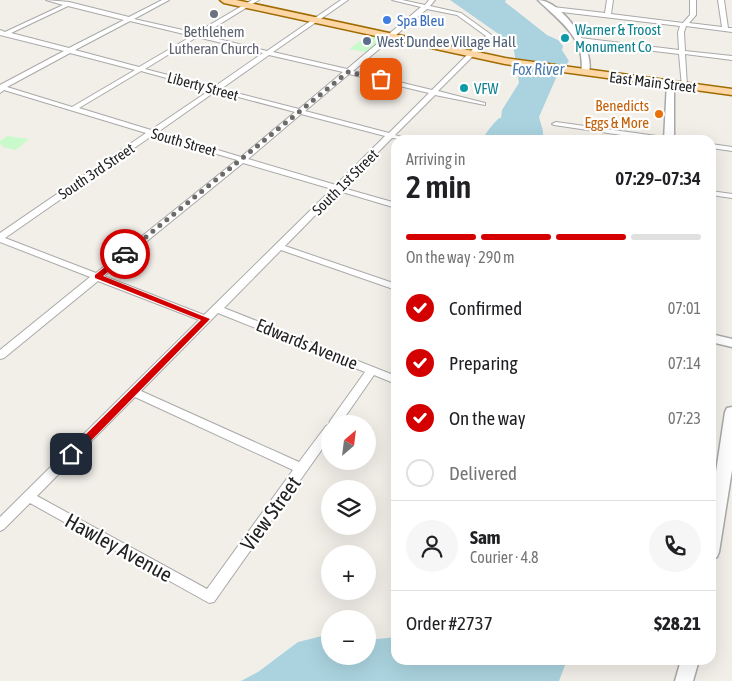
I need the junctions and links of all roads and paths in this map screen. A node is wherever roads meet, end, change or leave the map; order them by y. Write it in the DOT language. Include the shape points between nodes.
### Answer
graph roads {
  1 [pos="49,0"];
  2 [pos="77,0"];
  3 [pos="166,0"];
  4 [pos="224,0"];
  5 [pos="345,0"];
  6 [pos="395,0"];
  7 [pos="432,0"];
  8 [pos="541,0"];
  9 [pos="610,0"];
  10 [pos="692,0"];
  11 [pos="715,0"];
  12 [pos="723,1"];
  13 [pos="252,2"];
  14 [pos="67,4"];
  15 [pos="426,6"];
  16 [pos="554,9"];
  17 [pos="608,15"];
  18 [pos="130,19"];
  19 [pos="316,20"];
  20 [pos="685,24"];
  21 [pos="725,29"];
  22 [pos="732,30"];
  23 [pos="2,34"];
  24 [pos="197,35"];
  25 [pos="391,36"];
  26 [pos="580,40"];
  27 [pos="69,51"];
  28 [pos="269,52"];
  29 [pos="682,52"];
  30 [pos="472,54"];
  31 [pos="732,58"];
  32 [pos="508,62"];
  33 [pos="139,69"];
  34 [pos="574,71"];
  35 [pos="348,72"];
  36 [pos="585,73"];
  37 [pos="670,84"];
  38 [pos="684,86"];
  39 [pos="1,89"];
  40 [pos="216,90"];
  41 [pos="434,92"];
  42 [pos="732,92"];
  43 [pos="483,104"];
  44 [pos="73,109"];
  45 [pos="299,112"];
  46 [pos="556,124"];
  47 [pos="152,133"];
  48 [pos="634,135"];
  49 [pos="670,135"];
  50 [pos="390,136"];
  51 [pos="716,147"];
  52 [pos="732,149"];
  53 [pos="241,159"];
  54 [pos="338,188"];
  55 [pos="716,194"];
  56 [pos="732,196"];
  57 [pos="391,204"];
  58 [pos="0,238"];
  59 [pos="280,247"];
  60 [pos="97,276"];
  61 [pos="391,285"];
  62 [pos="217,309"];
  63 [pos="206,319"];
  64 [pos="716,339"];
  65 [pos="732,343"];
  66 [pos="0,355"];
  67 [pos="372,370"];
  68 [pos="391,378"];
  69 [pos="134,392"];
  70 [pos="732,412"];
  71 [pos="340,415"];
  72 [pos="321,442"];
  73 [pos="302,469"];
  74 [pos="729,470"];
  75 [pos="29,497"];
  76 [pos="0,525"];
  77 [pos="716,529"];
  78 [pos="210,597"];
  79 [pos="689,665"];
  80 [pos="684,681"];
  1 -- 14 [label="street"];
  2 -- 14 [label="street"];
  3 -- 18 [label="street"];
  4 -- 13 [label="main road"];
  5 -- 19 [label="street, South 3rd Street"];
  6 -- 15 [label="street"];
  7 -- 15 [label="street"];
  8 -- 16 [label="street"];
  9 -- 17 [label="street"];
  10 -- 20 [label="street" via="694,14"];
  11 -- 12 [label="street"];
  12 -- 21 [label="street"];
  13 -- 19 [label="main road"];
  13 -- 24 [label="street"];
  14 -- 18 [label="street"];
  14 -- 23 [label="street"];
  15 -- 25 [label="street"];
  15 -- 30 [label="street, South 1st Street" via="462,15 490,35"];
  16 -- 17 [label="street"];
  16 -- 26 [label="street" via="570,24"];
  17 -- 20 [label="street"];
  18 -- 24 [label="street"];
  18 -- 27 [label="street"];
  19 -- 25 [label="main road"];
  19 -- 28 [label="street, South 3rd Street"];
  20 -- 21 [label="street"];
  20 -- 29 [label="street" via="681,34"];
  21 -- 22 [label="street"];
  23 -- 27 [label="street, Liberty Street"];
  24 -- 28 [label="street"];
  24 -- 33 [label="street"];
  25 -- 30 [label="main road"];
  25 -- 35 [label="street"];
  26 -- 29 [label="street"];
  26 -- 36 [label="street" via="586,62"];
  27 -- 33 [label="street, Liberty Street"];
  27 -- 39 [label="street"];
  28 -- 35 [label="street"];
  28 -- 40 [label="street, South 3rd Street"];
  29 -- 31 [label="street"];
  29 -- 38 [label="street"];
  30 -- 32 [label="main road"];
  30 -- 41 [label="street, South 1st Street"];
  32 -- 34 [label="main road"];
  33 -- 40 [label="street, Liberty Street"];
  33 -- 44 [label="street"];
  34 -- 36 [label="main road, East Main Street"];
  35 -- 41 [label="street"];
  35 -- 45 [label="street"];
  36 -- 37 [label="main road, East Main Street"];
  37 -- 38 [label="main road, East Main Street"];
  37 -- 49 [label="street"];
  38 -- 42 [label="main road, East Main Street"];
  39 -- 44 [label="street, South Street"];
  40 -- 45 [label="street, Liberty Street"];
  40 -- 47 [label="street, South 3rd Street"];
  41 -- 43 [label="street"];
  41 -- 50 [label="street, South 1st Street"];
  44 -- 47 [label="street, South Street"];
  45 -- 50 [label="street, Liberty Street"];
  45 -- 53 [label="street"];
  46 -- 48 [label="street"];
  47 -- 53 [label="street, South Street"];
  47 -- 58 [label="street, South 3rd Street"];
  50 -- 54 [label="street, South 1st Street"];
  51 -- 52 [label="street"];
  53 -- 54 [label="street, South Street"];
  53 -- 60 [label="street"];
  54 -- 57 [label="street, South Street"];
  54 -- 59 [label="street, South 1st Street"];
  55 -- 56 [label="street"];
  58 -- 60 [label="street"];
  59 -- 61 [label="street"];
  59 -- 62 [label="street, South 1st Street"];
  60 -- 63 [label="street"];
  60 -- 66 [label="street"];
  62 -- 63 [label="street, South 1st Street"];
  62 -- 67 [label="street, Edwards Avenue"];
  63 -- 69 [label="street"];
  64 -- 65 [label="street"];
  67 -- 68 [label="street, Edwards Avenue"];
  67 -- 71 [label="street"];
  69 -- 73 [label="street"];
  69 -- 75 [label="street"];
  70 -- 74 [label="street"];
  72 -- 73 [label="street, View Street"];
  73 -- 78 [label="street, View Street"];
  74 -- 77 [label="street"];
  75 -- 76 [label="street"];
  75 -- 78 [label="street, Hawley Avenue"];
  79 -- 80 [label="street"];
}
